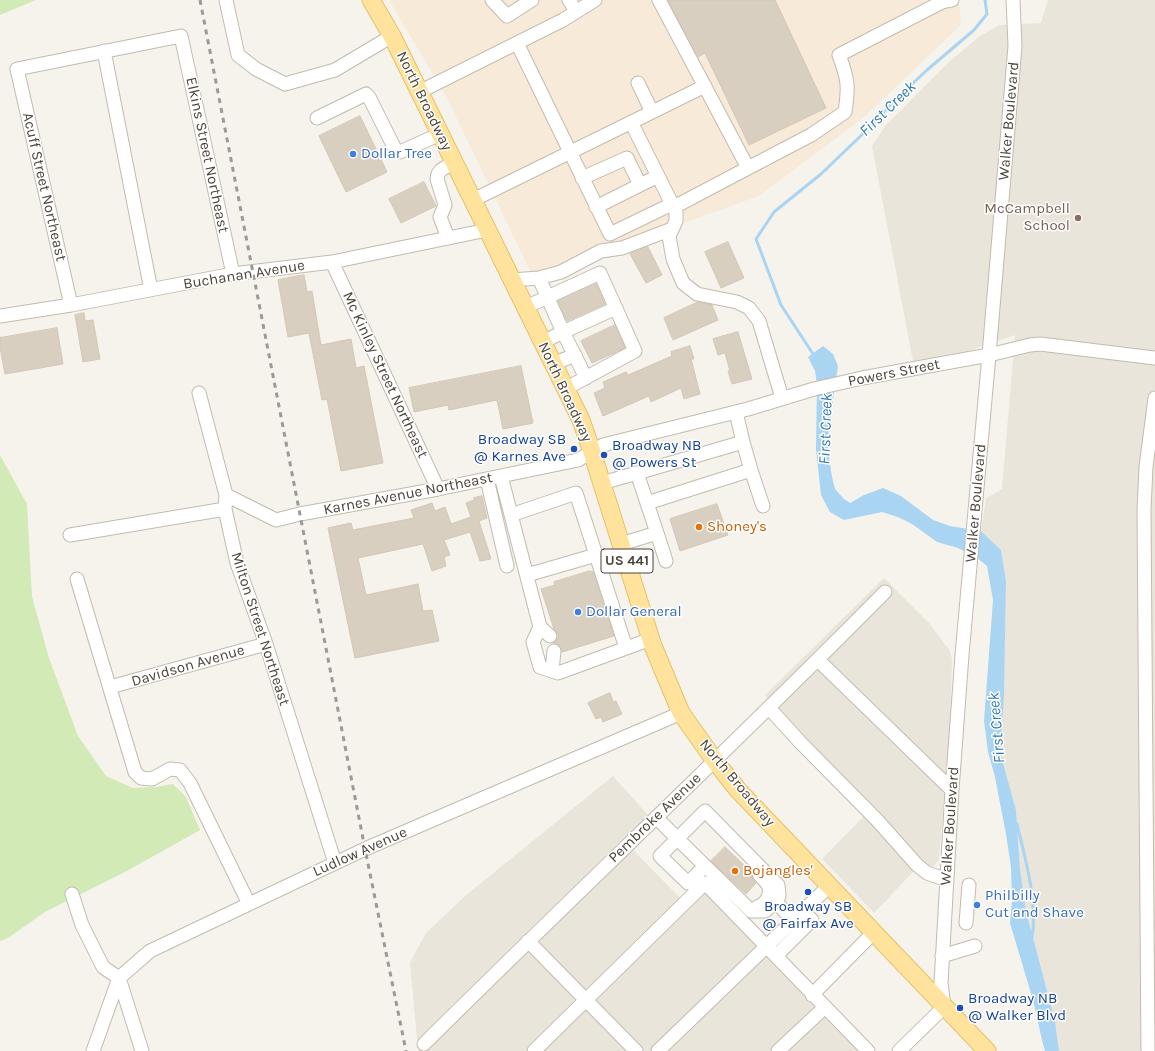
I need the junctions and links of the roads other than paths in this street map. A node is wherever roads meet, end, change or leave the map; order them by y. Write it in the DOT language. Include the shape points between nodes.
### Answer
graph roads {
  1 [pos="226,0"];
  2 [pos="370,0"];
  3 [pos="492,0"];
  4 [pos="532,0"];
  5 [pos="569,0"];
  6 [pos="595,0"];
  7 [pos="659,0"];
  8 [pos="952,0"];
  9 [pos="1013,0"];
  10 [pos="576,11"];
  11 [pos="392,36"];
  12 [pos="517,43"];
  13 [pos="104,51"];
  14 [pos="638,83"];
  15 [pos="705,86"];
  16 [pos="419,92"];
  17 [pos="652,112"];
  18 [pos="317,118"];
  19 [pos="631,122"];
  20 [pos="440,134"];
  21 [pos="569,152"];
  22 [pos="454,162"];
  23 [pos="748,168"];
  24 [pos="658,176"];
  25 [pos="582,178"];
  26 [pos="640,185"];
  27 [pos="473,200"];
  28 [pos="596,206"];
  29 [pos="673,206"];
  30 [pos="672,229"];
  31 [pos="487,230"];
  32 [pos="448,238"];
  33 [pos="332,262"];
  34 [pos="233,274"];
  35 [pos="539,278"];
  36 [pos="512,280"];
  37 [pos="151,290"];
  38 [pos="547,297"];
  39 [pos="71,305"];
  40 [pos="526,307"];
  41 [pos="616,308"];
  42 [pos="0,316"];
  43 [pos="563,332"];
  44 [pos="543,342"];
  45 [pos="575,355"];
  46 [pos="990,355"];
  47 [pos="1155,358"];
  48 [pos="553,364"];
  49 [pos="586,378"];
  50 [pos="565,389"];
  51 [pos="199,393"];
  52 [pos="782,398"];
  53 [pos="1155,398"];
  54 [pos="736,412"];
  55 [pos="743,442"];
  56 [pos="592,452"];
  57 [pos="751,470"];
  58 [pos="638,473"];
  59 [pos="502,476"];
  60 [pos="488,479"];
  61 [pos="602,483"];
  62 [pos="438,489"];
  63 [pos="226,495"];
  64 [pos="648,503"];
  65 [pos="763,506"];
  66 [pos="225,509"];
  67 [pos="512,515"];
  68 [pos="657,533"];
  69 [pos="70,535"];
  70 [pos="621,544"];
  71 [pos="596,555"];
  72 [pos="666,561"];
  73 [pos="507,566"];
  74 [pos="527,574"];
  75 [pos="77,579"];
  76 [pos="885,592"];
  77 [pos="540,627"];
  78 [pos="550,636"];
  79 [pos="651,638"];
  80 [pos="266,644"];
  81 [pos="626,648"];
  82 [pos="554,651"];
  83 [pos="818,660"];
  84 [pos="552,671"];
  85 [pos="1150,684"];
  86 [pos="110,687"];
  87 [pos="769,708"];
  88 [pos="682,713"];
  89 [pos="715,761"];
  90 [pos="952,790"];
  91 [pos="656,817"];
  92 [pos="677,838"];
  93 [pos="732,838"];
  94 [pos="335,863"];
  95 [pos="709,869"];
  96 [pos="947,880"];
  97 [pos="969,885"];
  98 [pos="829,886"];
  99 [pos="72,894"];
  100 [pos="776,902"];
  101 [pos="249,904"];
  102 [pos="945,908"];
  103 [pos="967,908"];
  104 [pos="803,911"];
  105 [pos="793,920"];
  106 [pos="966,923"];
  107 [pos="873,932"];
  108 [pos="1151,939"];
  109 [pos="528,940"];
  110 [pos="975,946"];
  111 [pos="772,948"];
  112 [pos="942,956"];
  113 [pos="119,978"];
  114 [pos="814,993"];
  115 [pos="586,1000"];
  116 [pos="824,1007"];
  117 [pos="944,1007"];
  118 [pos="424,1044"];
  119 [pos="981,1049"];
  120 [pos="93,1051"];
  121 [pos="142,1051"];
  122 [pos="534,1051"];
  123 [pos="636,1051"];
  124 [pos="658,1051"];
  125 [pos="778,1051"];
  126 [pos="868,1051"];
  127 [pos="899,1051"];
  128 [pos="1148,1051"];
  1 -- 11 [label="street" via="238,55 256,69 285,84 335,70"];
  2 -- 11 [label="main road, North Broadway / US 441"];
  3 -- 4 [label="street" via="507,16"];
  5 -- 10 [label="street"];
  6 -- 10 [label="street"];
  7 -- 15 [label="street"];
  8 -- 23 [label="street" via="942,2 839,55 848,91 845,112 811,135"];
  9 -- 46 [label="street, Walker Boulevard" via="1015,46"];
  10 -- 12 [label="street"];
  11 -- 16 [label="main road, North Broadway / US 441"];
  12 -- 16 [label="street"];
  12 -- 21 [label="street"];
  13 -- 34 [label="street, Elkins Street Northeast" via="181,36"];
  13 -- 37 [label="street"];
  13 -- 39 [label="street, Acuff Street Northeast" via="17,69"];
  14 -- 17 [label="street"];
  15 -- 17 [label="street"];
  15 -- 23 [label="street"];
  16 -- 20 [label="main road, North Broadway / US 441"];
  17 -- 19 [label="street"];
  18 -- 20 [label="street" via="366,94 370,97 396,151 400,152"];
  19 -- 21 [label="street"];
  19 -- 24 [label="street"];
  20 -- 22 [label="main road, North Broadway / US 441"];
  21 -- 25 [label="street"];
  21 -- 27 [label="street"];
  22 -- 27 [label="main road, North Broadway / US 441"];
  22 -- 32 [label="street" via="438,174 438,185 445,205 440,217"];
  23 -- 29 [label="street"];
  24 -- 26 [label="street"];
  24 -- 29 [label="street"];
  25 -- 26 [label="street" via="628,158"];
  25 -- 28 [label="street"];
  26 -- 28 [label="street"];
  27 -- 31 [label="main road, North Broadway / US 441"];
  28 -- 29 [label="street" via="610,234"];
  29 -- 30 [label="street" via="676,221"];
  30 -- 35 [label="street" via="622,248 601,251 561,272"];
  30 -- 52 [label="street" via="669,236 673,259 683,283 697,294 737,302 750,308 759,321"];
  31 -- 32 [label="street, Buchanan Avenue"];
  31 -- 36 [label="main road, North Broadway / US 441"];
  32 -- 33 [label="street, Buchanan Avenue"];
  33 -- 34 [label="street, Buchanan Avenue"];
  33 -- 62 [label="street, Mc Kinley Street Northeast"];
  34 -- 37 [label="street, Buchanan Avenue"];
  35 -- 36 [label="street"];
  35 -- 38 [label="street"];
  36 -- 40 [label="main road, North Broadway / US 441"];
  37 -- 39 [label="street, Buchanan Avenue"];
  38 -- 40 [label="street"];
  38 -- 41 [label="street" via="600,273"];
  38 -- 43 [label="street"];
  39 -- 42 [label="street, Buchanan Avenue"];
  40 -- 44 [label="main road, North Broadway / US 441"];
  41 -- 43 [label="street"];
  41 -- 49 [label="street" via="635,351"];
  43 -- 44 [label="street"];
  43 -- 45 [label="street"];
  44 -- 48 [label="main road, North Broadway / US 441"];
  45 -- 48 [label="street"];
  45 -- 49 [label="street"];
  46 -- 47 [label="street, Powers Street" via="1040,344"];
  46 -- 52 [label="street, Powers Street" via="840,383"];
  46 -- 90 [label="street, Walker Boulevard"];
  48 -- 50 [label="main road, North Broadway / US 441"];
  49 -- 50 [label="street"];
  50 -- 56 [label="main road, North Broadway / US 441"];
  51 -- 63 [label="street, Milton Street Northeast"];
  52 -- 54 [label="street, Powers Street"];
  53 -- 85 [label="street" via="1146,467 1144,509"];
  54 -- 55 [label="street"];
  54 -- 56 [label="street, Powers Street" via="603,445"];
  55 -- 57 [label="street"];
  55 -- 58 [label="street"];
  56 -- 59 [label="street, Karnes Avenue Northeast" via="578,460"];
  56 -- 61 [label="main road, North Broadway / US 441"];
  57 -- 64 [label="street"];
  57 -- 65 [label="street"];
  58 -- 61 [label="street"];
  58 -- 64 [label="street"];
  59 -- 60 [label="street, Karnes Avenue Northeast"];
  59 -- 67 [label="street"];
  60 -- 62 [label="street, Karnes Avenue Northeast"];
  60 -- 73 [label="street"];
  61 -- 70 [label="main road, North Broadway / US 441"];
  62 -- 63 [label="street, Karnes Avenue Northeast" via="276,520"];
  63 -- 66 [label="street, Milton Street Northeast"];
  64 -- 68 [label="street"];
  66 -- 69 [label="street"];
  66 -- 80 [label="street, Milton Street Northeast" via="237,563"];
  67 -- 71 [label="street" via="576,493"];
  67 -- 74 [label="street"];
  68 -- 70 [label="street"];
  68 -- 72 [label="street"];
  70 -- 79 [label="main road, North Broadway / US 441"];
  71 -- 74 [label="street"];
  71 -- 81 [label="street"];
  74 -- 77 [label="street"];
  75 -- 86 [label="street"];
  76 -- 83 [label="street, Pembroke Avenue"];
  77 -- 78 [label="street"];
  77 -- 84 [label="street" via="533,642 540,667"];
  79 -- 81 [label="street"];
  79 -- 88 [label="main road, North Broadway / US 441"];
  80 -- 86 [label="street, Davidson Avenue"];
  80 -- 94 [label="street, Milton Street Northeast"];
  81 -- 84 [label="street" via="558,673"];
  82 -- 84 [label="street"];
  83 -- 87 [label="street, Pembroke Avenue"];
  83 -- 90 [label="street"];
  85 -- 108 [label="street"];
  86 -- 101 [label="street" via="135,772 141,778 152,779 170,769 180,770 190,783"];
  87 -- 89 [label="street, Pembroke Avenue"];
  87 -- 96 [label="street" via="918,865 927,873"];
  88 -- 89 [label="main road, North Broadway / US 441"];
  88 -- 94 [label="street, Ludlow Avenue"];
  89 -- 91 [label="street, Pembroke Avenue"];
  89 -- 98 [label="main road, North Broadway / US 441" via="738,790"];
  90 -- 96 [label="street, Walker Boulevard"];
  91 -- 92 [label="street"];
  91 -- 109 [label="street, Pembroke Avenue"];
  92 -- 93 [label="street" via="705,811"];
  92 -- 95 [label="street"];
  92 -- 95 [label="street" via="660,856 688,883"];
  93 -- 95 [label="street" via="733,848 769,887 768,898 763,905 750,906 721,875"];
  93 -- 100 [label="street" via="778,885 779,896"];
  94 -- 101 [label="street, Ludlow Avenue"];
  95 -- 100 [label="street" via="751,911 765,911"];
  96 -- 102 [label="street, Walker Boulevard"];
  97 -- 103 [label="street"];
  98 -- 104 [label="street"];
  98 -- 107 [label="main road, North Broadway / US 441"];
  99 -- 113 [label="street" via="82,925 103,967"];
  100 -- 105 [label="street"];
  101 -- 113 [label="street, Ludlow Avenue" via="150,951"];
  102 -- 103 [label="street"];
  102 -- 112 [label="street, Walker Boulevard"];
  103 -- 106 [label="street"];
  104 -- 105 [label="street"];
  104 -- 111 [label="street" via="812,920"];
  105 -- 111 [label="street"];
  107 -- 114 [label="street"];
  107 -- 117 [label="main road, North Broadway / US 441"];
  108 -- 128 [label="street"];
  109 -- 115 [label="street"];
  109 -- 118 [label="street, Pembroke Avenue"];
  110 -- 112 [label="street"];
  111 -- 114 [label="street"];
  111 -- 115 [label="street" via="705,883"];
  111 -- 124 [label="street"];
  112 -- 117 [label="street, Walker Boulevard" via="941,982"];
  113 -- 120 [label="street, Ludlow Avenue"];
  113 -- 121 [label="street"];
  114 -- 116 [label="street"];
  115 -- 122 [label="street"];
  115 -- 123 [label="street"];
  116 -- 125 [label="street"];
  116 -- 126 [label="street"];
  117 -- 119 [label="main road, North Broadway / US 441"];
  117 -- 127 [label="street"];
}
